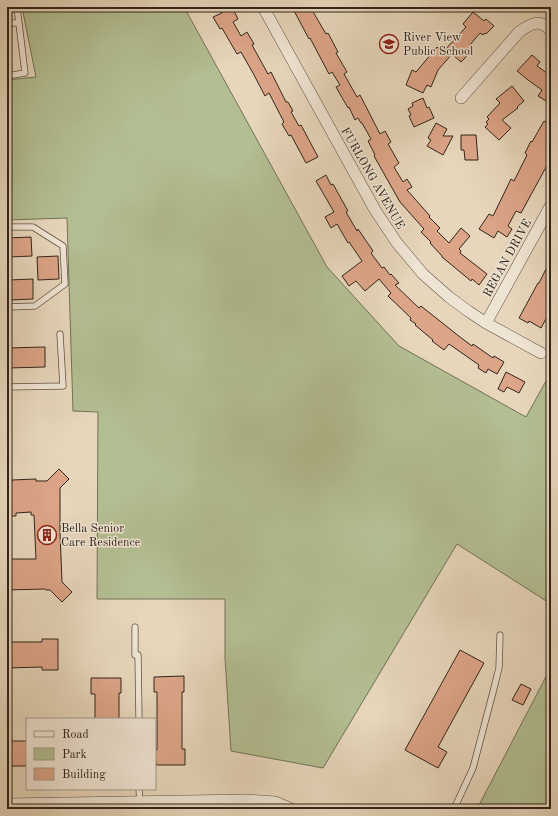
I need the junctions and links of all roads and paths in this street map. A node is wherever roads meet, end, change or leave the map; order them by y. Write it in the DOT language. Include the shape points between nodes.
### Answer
graph roads {
  1 [pos="17,7"];
  2 [pos="263,7"];
  3 [pos="19,23"];
  4 [pos="7,24"];
  5 [pos="551,32"];
  6 [pos="7,76"];
  7 [pos="461,98"];
  8 [pos="551,205"];
  9 [pos="7,227"];
  10 [pos="7,307"];
  11 [pos="486,322"];
  12 [pos="60,334"];
  13 [pos="541,353"];
  14 [pos="7,387"];
  15 [pos="135,627"];
  16 [pos="500,635"];
  17 [pos="139,718"];
  18 [pos="139,790"];
  19 [pos="140,803"];
  20 [pos="7,805"];
  21 [pos="191,806"];
  22 [pos="289,809"];
  23 [pos="454,809"];
  1 -- 3 [label="lane"];
  2 -- 11 [label="street, FURLONG AVENUE" via="393,238 423,274 449,297"];
  3 -- 4 [label="lane"];
  3 -- 6 [label="lane" via="25,73"];
  5 -- 7 [label="street" via="544,24 536,22 527,26"];
  8 -- 11 [label="street, REGAN DRIVE"];
  9 -- 10 [label="lane" via="33,227 63,246 65,284 35,306"];
  11 -- 13 [label="street, FURLONG AVENUE"];
  12 -- 14 [label="lane" via="63,386"];
  15 -- 17 [label="lane"];
  16 -- 23 [label="lane" via="499,668 473,768"];
  18 -- 19 [label="lane"];
  19 -- 20 [label="street"];
  19 -- 21 [label="street"];
  21 -- 22 [label="street" via="261,802 275,803"];
}
